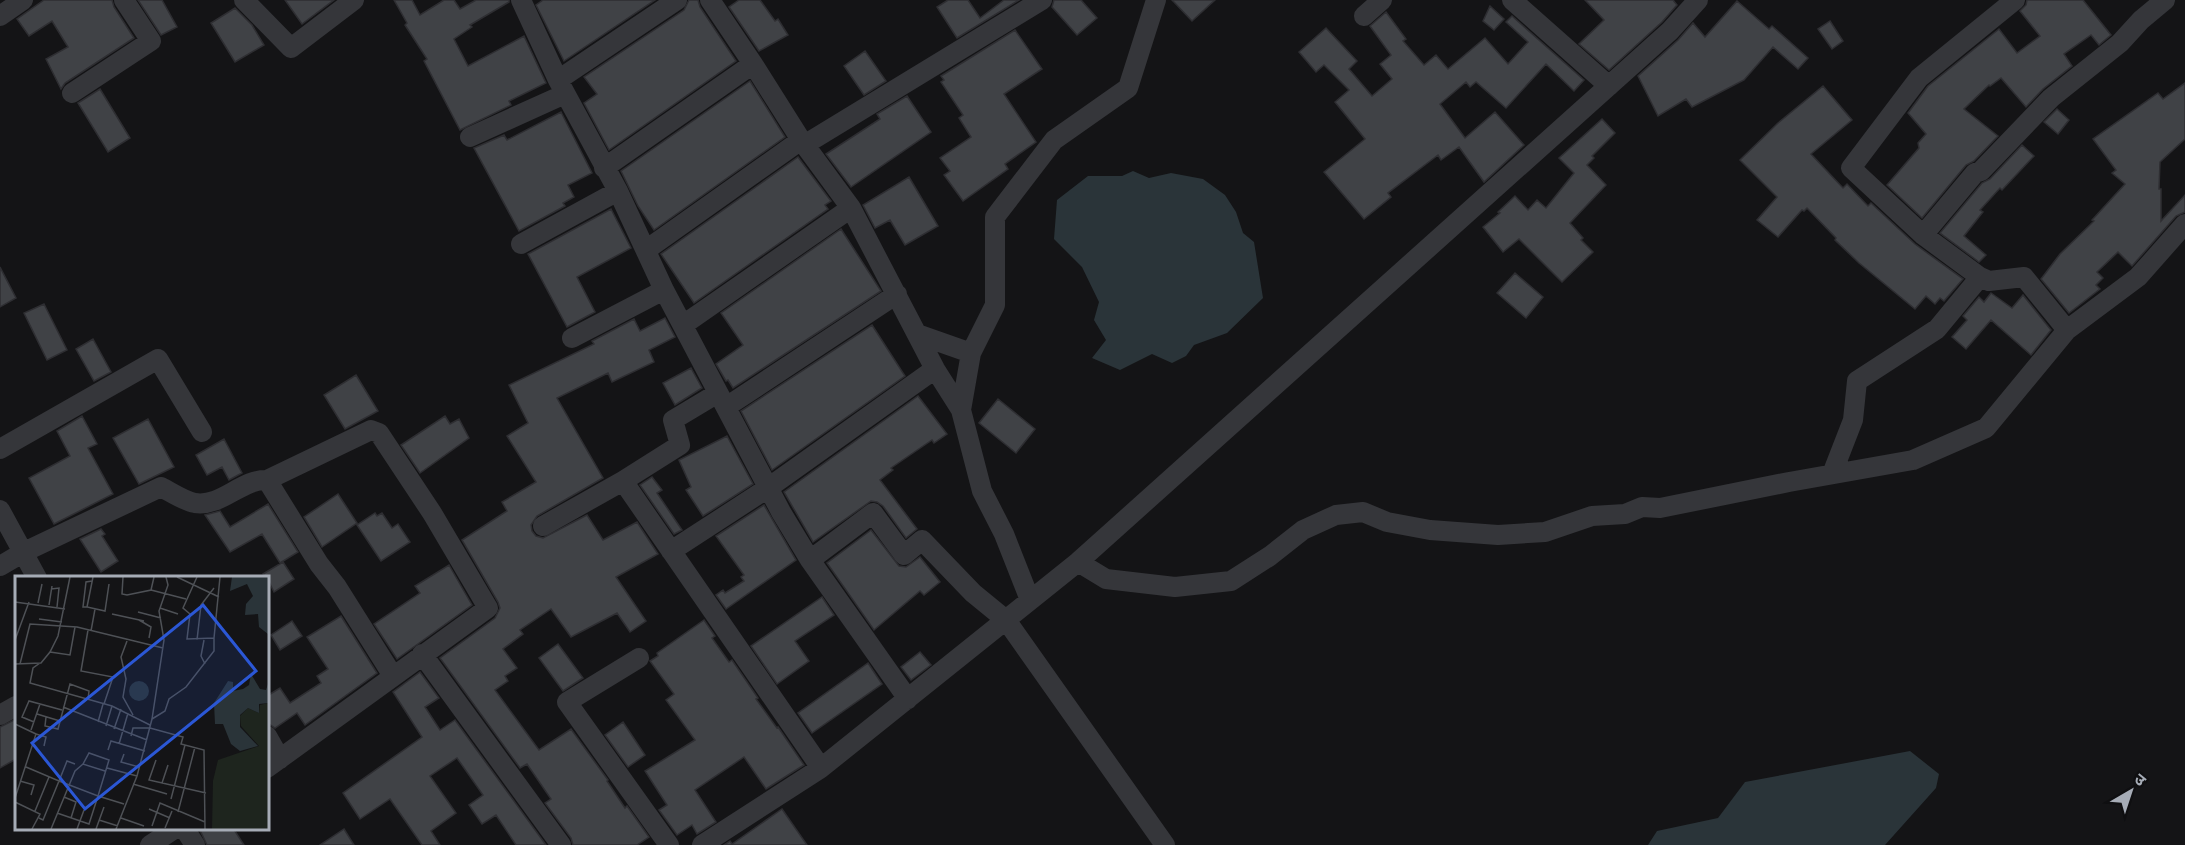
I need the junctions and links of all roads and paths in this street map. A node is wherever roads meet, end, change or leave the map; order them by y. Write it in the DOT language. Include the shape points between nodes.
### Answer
graph roads {
  1 [pos="23,0"];
  2 [pos="124,0"];
  3 [pos="244,0"];
  4 [pos="354,0"];
  5 [pos="522,0"];
  6 [pos="677,0"];
  7 [pos="1042,0"];
  8 [pos="1156,0"];
  9 [pos="1382,0"];
  10 [pos="1512,0"];
  11 [pos="1698,0"];
  12 [pos="2015,0"];
  13 [pos="2165,0"];
  14 [pos="714,2"];
  15 [pos="0,16"];
  16 [pos="1364,16"];
  17 [pos="753,64"];
  18 [pos="1609,86"];
  19 [pos="561,87"];
  20 [pos="72,93"];
  21 [pos="470,137"];
  22 [pos="802,142"];
  23 [pos="604,168"];
  24 [pos="618,191"];
  25 [pos="851,208"];
  26 [pos="2185,224"];
  27 [pos="1923,235"];
  28 [pos="522,244"];
  29 [pos="646,250"];
  30 [pos="1980,277"];
  31 [pos="664,290"];
  32 [pos="897,294"];
  33 [pos="683,325"];
  34 [pos="2067,330"];
  35 [pos="917,334"];
  36 [pos="572,338"];
  37 [pos="971,353"];
  38 [pos="935,369"];
  39 [pos="722,400"];
  40 [pos="961,410"];
  41 [pos="202,432"];
  42 [pos="0,449"];
  43 [pos="1832,474"];
  44 [pos="267,480"];
  45 [pos="623,481"];
  46 [pos="768,488"];
  47 [pos="0,510"];
  48 [pos="543,526"];
  49 [pos="671,551"];
  50 [pos="24,552"];
  51 [pos="810,560"];
  52 [pos="1078,562"];
  53 [pos="0,566"];
  54 [pos="36,576"];
  55 [pos="1030,600"];
  56 [pos="1006,620"];
  57 [pos="422,654"];
  58 [pos="639,658"];
  59 [pos="393,676"];
  60 [pos="908,699"];
  61 [pos="15,707"];
  62 [pos="0,715"];
  63 [pos="268,740"];
  64 [pos="273,763"];
  65 [pos="821,768"];
  66 [pos="173,830"];
  67 [pos="185,830"];
  68 [pos="150,845"];
  69 [pos="195,845"];
  70 [pos="561,845"];
  71 [pos="669,845"];
  72 [pos="702,845"];
  73 [pos="1165,845"];
  1 -- 15 [label="street"];
  2 -- 20 [label="street" via="151,41"];
  3 -- 4 [label="street" via="291,48"];
  5 -- 19 [label="street"];
  6 -- 19 [label="street"];
  7 -- 22 [label="street"];
  8 -- 37 [label="street" via="1128,88 1054,140 995,217 995,305"];
  9 -- 16 [label="street"];
  10 -- 18 [label="street"];
  11 -- 18 [label="street"];
  12 -- 27 [label="street" via="1919,78 1851,168"];
  13 -- 27 [label="street" via="2120,43 2051,98 1975,173"];
  14 -- 17 [label="street"];
  17 -- 22 [label="street"];
  17 -- 23 [label="street"];
  18 -- 52 [label="street"];
  19 -- 21 [label="street"];
  19 -- 23 [label="street"];
  22 -- 25 [label="street"];
  22 -- 29 [label="street"];
  23 -- 24 [label="street"];
  24 -- 28 [label="street"];
  24 -- 29 [label="street"];
  25 -- 32 [label="street"];
  25 -- 33 [label="street"];
  26 -- 34 [label="street" via="2138,277"];
  27 -- 30 [label="street"];
  29 -- 31 [label="street"];
  30 -- 34 [label="street" via="1989,281 2024,277"];
  30 -- 43 [label="street" via="1936,329 1857,381 1853,420"];
  31 -- 33 [label="street"];
  31 -- 36 [label="street"];
  32 -- 35 [label="street"];
  32 -- 39 [label="street"];
  33 -- 39 [label="street"];
  34 -- 43 [label="street" via="1986,428 1913,460"];
  35 -- 37 [label="street"];
  35 -- 38 [label="street"];
  37 -- 40 [label="street"];
  38 -- 40 [label="street"];
  38 -- 46 [label="street"];
  39 -- 45 [label="street" via="673,420 680,445"];
  39 -- 46 [label="street"];
  40 -- 55 [label="street" via="982,491"];
  41 -- 42 [label="street" via="158,359"];
  43 -- 52 [label="street" via="1660,507 1642,507 1625,514 1592,516 1545,532 1498,535 1430,530 1387,522 1363,512 1336,515 1303,530 1231,581 1175,587 1106,579"];
  44 -- 50 [label="street" via="256,479 209,503 194,503 160,487"];
  44 -- 57 [label="street" via="371,430 379,433 488,608"];
  44 -- 59 [label="street"];
  45 -- 48 [label="street"];
  45 -- 49 [label="street"];
  46 -- 49 [label="street"];
  46 -- 51 [label="street"];
  47 -- 50 [label="street"];
  49 -- 65 [label="street"];
  50 -- 53 [label="street"];
  50 -- 54 [label="street"];
  51 -- 56 [label="street" via="873,513 904,555 922,540 973,593"];
  51 -- 60 [label="street"];
  52 -- 55 [label="street"];
  55 -- 56 [label="street"];
  56 -- 60 [label="street"];
  56 -- 73 [label="street"];
  57 -- 59 [label="street"];
  57 -- 70 [label="street"];
  58 -- 71 [label="street" via="567,702"];
  59 -- 64 [label="street"];
  60 -- 65 [label="street"];
  61 -- 62 [label="street"];
  63 -- 64 [label="street"];
  65 -- 72 [label="street"];
  66 -- 68 [label="street"];
  67 -- 69 [label="street"];
}
